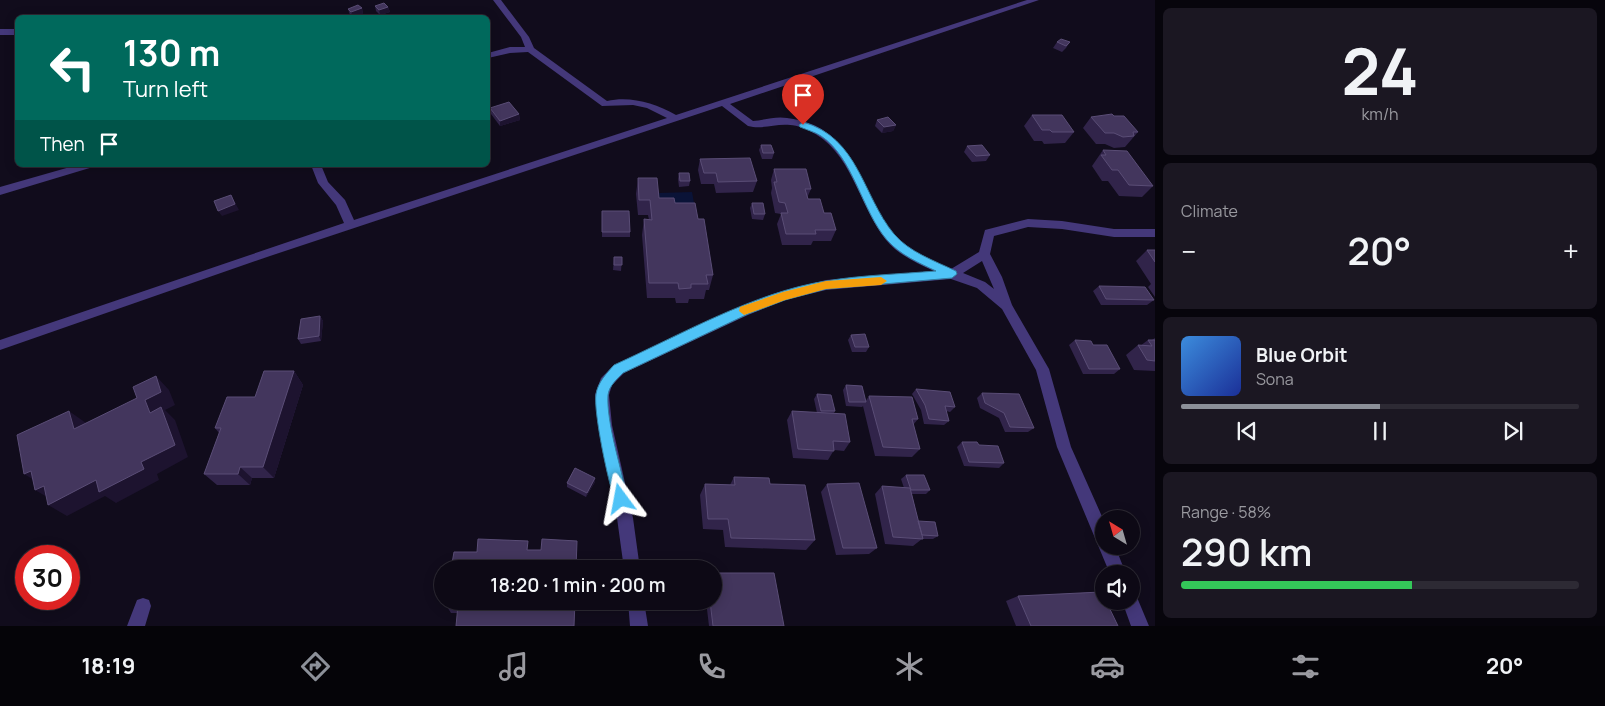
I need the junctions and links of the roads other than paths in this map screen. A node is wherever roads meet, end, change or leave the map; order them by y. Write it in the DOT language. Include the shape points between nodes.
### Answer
graph roads {
  1 [pos="497,0"];
  2 [pos="1035,0"];
  3 [pos="0,32"];
  4 [pos="15,32"];
  5 [pos="530,49"];
  6 [pos="490,55"];
  7 [pos="723,103"];
  8 [pos="675,118"];
  9 [pos="82,167"];
  10 [pos="317,167"];
  11 [pos="0,191"];
  12 [pos="350,225"];
  13 [pos="1155,233"];
  14 [pos="984,254"];
  15 [pos="952,274"];
  16 [pos="1006,306"];
  17 [pos="0,345"];
  18 [pos="1095,519"];
  19 [pos="631,560"];
  20 [pos="143,606"];
  21 [pos="637,610"];
  22 [pos="1134,610"];
  23 [pos="136,626"];
  24 [pos="639,626"];
  25 [pos="1140,626"];
  1 -- 5 [label="street" via="525,37"];
  2 -- 7 [label="street"];
  3 -- 4 [label="street"];
  5 -- 6 [label="street"];
  5 -- 8 [label="street" via="605,104 616,101 642,103"];
  7 -- 8 [label="street"];
  7 -- 15 [label="street" via="751,124 787,121 825,134 841,150 873,213 892,238 915,257"];
  8 -- 12 [label="street"];
  9 -- 11 [label="street"];
  10 -- 12 [label="street" via="323,183 340,204"];
  12 -- 17 [label="street"];
  13 -- 14 [label="street" via="1114,233 1028,223 989,233"];
  14 -- 15 [label="street"];
  14 -- 16 [label="street"];
  15 -- 16 [label="street" via="981,285"];
  15 -- 19 [label="street" via="826,285 783,296 619,369 606,382 602,395"];
  16 -- 18 [label="street" via="1042,369 1064,446"];
  20 -- 23 [label="street"];
  21 -- 24 [label="street"];
  22 -- 25 [label="street"];
}
